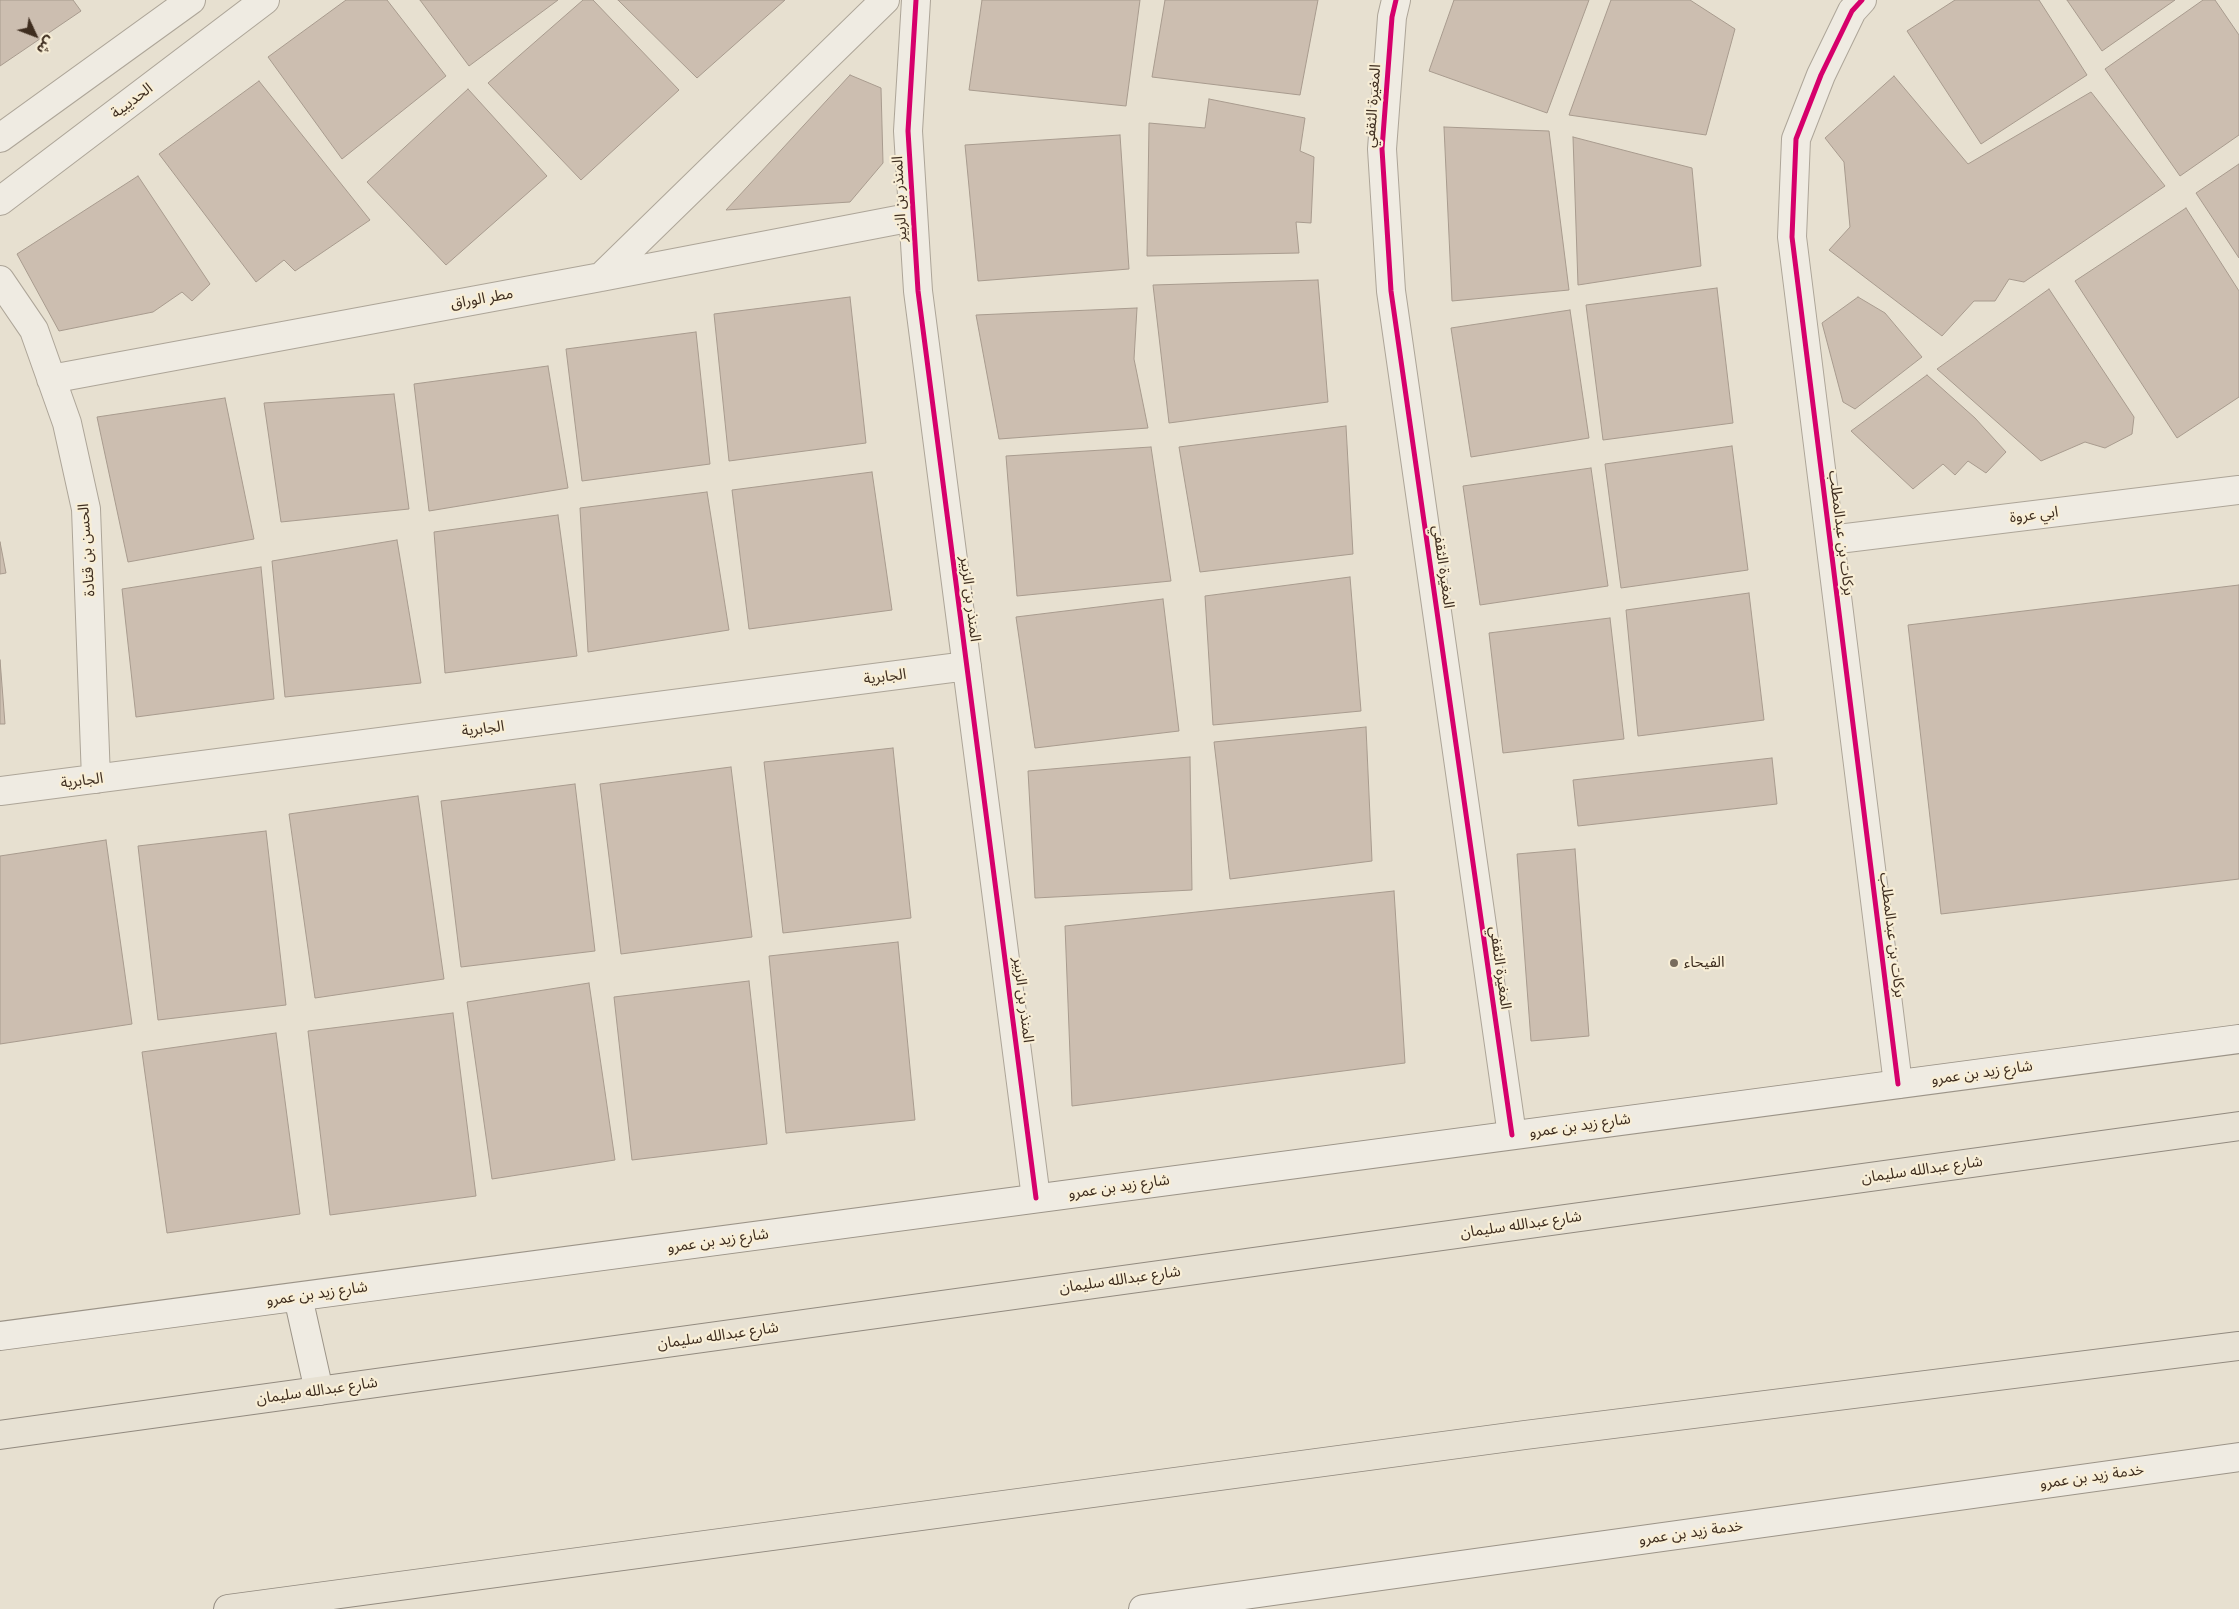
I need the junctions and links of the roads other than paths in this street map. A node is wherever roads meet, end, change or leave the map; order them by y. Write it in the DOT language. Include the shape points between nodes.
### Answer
graph roads {
  1 [pos="191,0"];
  2 [pos="265,0"];
  3 [pos="885,0"];
  4 [pos="916,0"];
  5 [pos="1396,0"];
  6 [pos="1862,0"];
  7 [pos="0,138"];
  8 [pos="0,201"];
  9 [pos="913,217"];
  10 [pos="601,277"];
  11 [pos="0,280"];
  12 [pos="51,378"];
  13 [pos="2239,490"];
  14 [pos="1830,540"];
  15 [pos="967,666"];
  16 [pos="96,779"];
  17 [pos="0,792"];
  18 [pos="2239,1039"];
  19 [pos="1898,1084"];
  20 [pos="2239,1126"];
  21 [pos="1512,1135"];
  22 [pos="1036,1198"];
  23 [pos="298,1296"];
  24 [pos="0,1336"];
  25 [pos="2239,1346"];
  26 [pos="320,1391"];
  27 [pos="0,1435"];
  28 [pos="2239,1456"];
  29 [pos="269,1606"];
  30 [pos="228,1609"];
  31 [pos="1142,1609"];
  1 -- 7 [label="street"];
  2 -- 8 [label="street, الحديبية"];
  3 -- 10 [label="street"];
  4 -- 9 [label="street, المنذر بن الزبير" via="908,131"];
  5 -- 21 [label="street, المغيرة الثقفي" via="1382,149 1391,291"];
  6 -- 14 [label="street, بركات بن عبدالمطلب" via="1852,11 1821,75 1796,139 1792,237"];
  9 -- 10 [label="street, مطر الوراق"];
  9 -- 15 [label="street, المنذر بن الزبير" via="918,291"];
  10 -- 12 [label="street, مطر الوراق"];
  11 -- 12 [label="street, الحسن بن قتادة" via="34,330"];
  12 -- 16 [label="street, الحسن بن قتادة" via="67,423 86,509"];
  13 -- 14 [label="street, ابي عروة"];
  14 -- 19 [label="street, بركات بن عبدالمطلب"];
  15 -- 16 [label="street, الجابرية"];
  15 -- 22 [label="street, المنذر بن الزبير"];
  16 -- 17 [label="street, الجابرية"];
  18 -- 19 [label="street, شارع زيد بن عمرو"];
  19 -- 21 [label="street, شارع زيد بن عمرو"];
  20 -- 26 [label="main road, شارع عبدالله سليمان"];
  21 -- 22 [label="street, شارع زيد بن عمرو"];
  22 -- 23 [label="street, شارع زيد بن عمرو"];
  23 -- 24 [label="street, شارع زيد بن عمرو"];
  23 -- 26 [label="street"];
  25 -- 29 [label="main road" via="1526,1435"];
  26 -- 27 [label="main road, شارع عبدالله سليمان"];
  28 -- 31 [label="street, خدمة زيد بن عمرو"];
  29 -- 30 [label="main road"];
}
